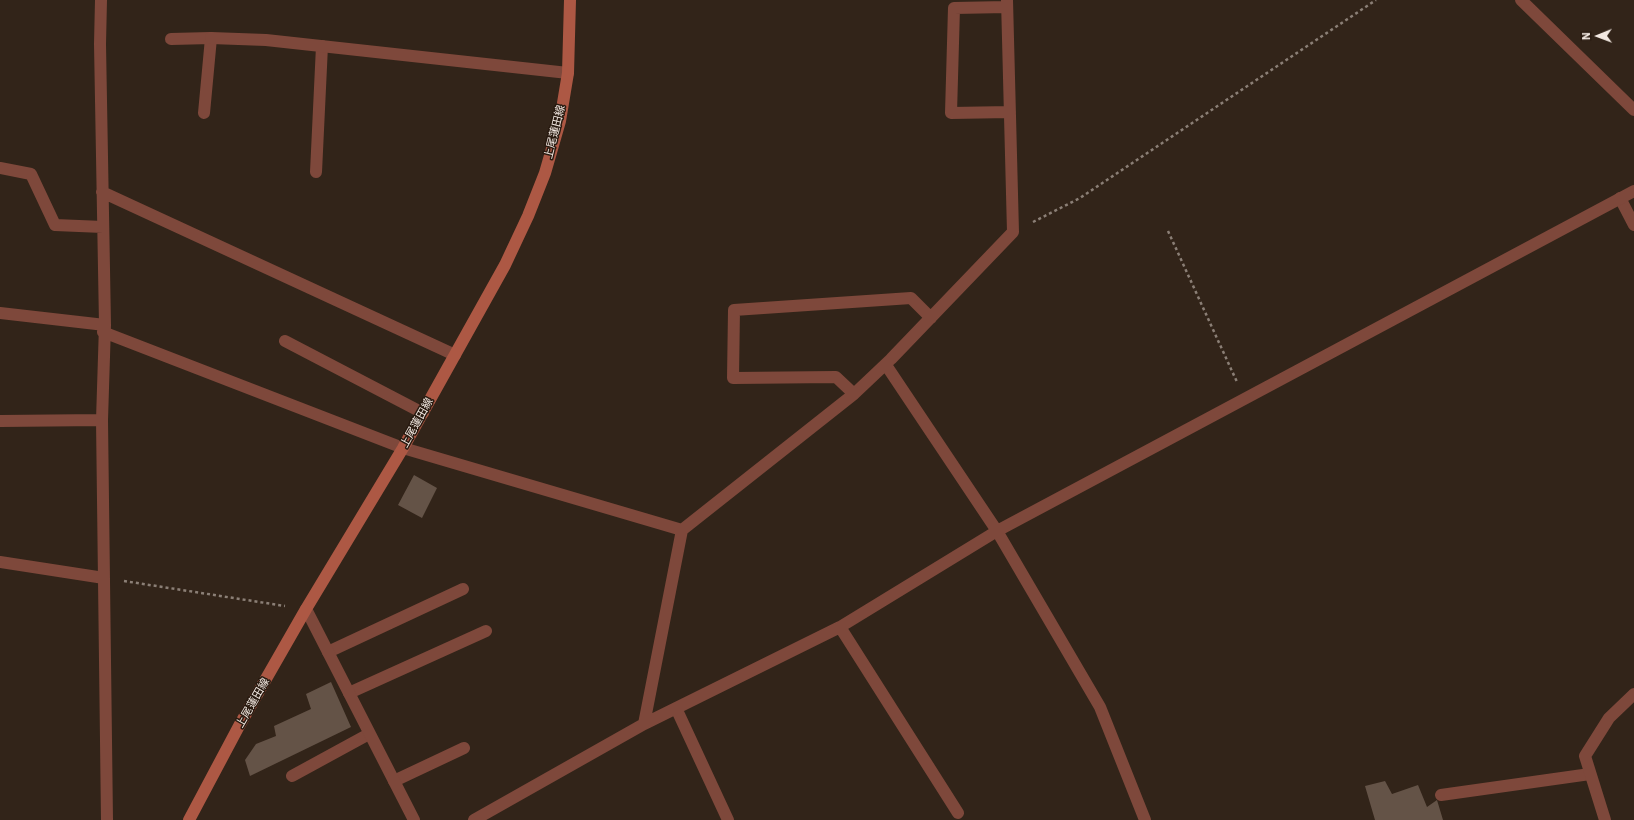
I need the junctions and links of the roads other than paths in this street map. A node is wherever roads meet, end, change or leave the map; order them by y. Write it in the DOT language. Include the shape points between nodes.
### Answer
graph roads {
  1 [pos="101,0"];
  2 [pos="570,0"];
  3 [pos="1521,0"];
  4 [pos="1007,3"];
  5 [pos="211,38"];
  6 [pos="170,40"];
  7 [pos="322,46"];
  8 [pos="568,73"];
  9 [pos="1634,110"];
  10 [pos="1010,112"];
  11 [pos="204,113"];
  12 [pos="0,168"];
  13 [pos="316,172"];
  14 [pos="1634,191"];
  15 [pos="102,192"];
  16 [pos="1620,198"];
  17 [pos="1634,225"];
  18 [pos="103,227"];
  19 [pos="0,313"];
  20 [pos="931,318"];
  21 [pos="104,328"];
  22 [pos="285,341"];
  23 [pos="455,355"];
  24 [pos="886,364"];
  25 [pos="854,394"];
  26 [pos="422,413"];
  27 [pos="102,420"];
  28 [pos="0,421"];
  29 [pos="403,448"];
  30 [pos="682,530"];
  31 [pos="996,531"];
  32 [pos="0,562"];
  33 [pos="104,578"];
  34 [pos="463,589"];
  35 [pos="306,609"];
  36 [pos="840,627"];
  37 [pos="486,631"];
  38 [pos="328,652"];
  39 [pos="349,693"];
  40 [pos="1634,694"];
  41 [pos="676,708"];
  42 [pos="644,724"];
  43 [pos="369,734"];
  44 [pos="464,748"];
  45 [pos="1590,774"];
  46 [pos="292,776"];
  47 [pos="394,781"];
  48 [pos="1441,795"];
  49 [pos="958,813"];
  50 [pos="107,820"];
  51 [pos="188,820"];
  52 [pos="414,820"];
  53 [pos="474,820"];
  54 [pos="728,820"];
  55 [pos="1145,820"];
  56 [pos="1605,820"];
  1 -- 15 [label="street"];
  2 -- 8 [label="main road, 上尾蓮田線"];
  3 -- 9 [label="street"];
  4 -- 10 [label="street"];
  4 -- 10 [label="street" via="954,8 951,114"];
  5 -- 6 [label="street"];
  5 -- 7 [label="street"];
  5 -- 11 [label="street"];
  7 -- 8 [label="street"];
  7 -- 13 [label="street"];
  8 -- 23 [label="main road, 上尾蓮田線" via="560,121 545,173 528,216 505,265"];
  10 -- 20 [label="street" via="1013,232"];
  12 -- 18 [label="street" via="31,174 55,225"];
  14 -- 16 [label="street"];
  15 -- 18 [label="street"];
  15 -- 23 [label="street"];
  16 -- 17 [label="street"];
  16 -- 31 [label="street"];
  18 -- 21 [label="street"];
  19 -- 21 [label="street"];
  20 -- 24 [label="street"];
  20 -- 25 [label="street" via="911,298 734,310 733,378 836,377"];
  21 -- 27 [label="street"];
  21 -- 29 [label="street"];
  22 -- 26 [label="street"];
  23 -- 26 [label="main road, 上尾蓮田線"];
  24 -- 25 [label="street"];
  24 -- 31 [label="street"];
  25 -- 30 [label="street"];
  26 -- 29 [label="main road, 上尾蓮田線"];
  27 -- 28 [label="street"];
  27 -- 33 [label="street"];
  29 -- 30 [label="street"];
  29 -- 35 [label="main road, 上尾蓮田線"];
  30 -- 42 [label="street"];
  31 -- 36 [label="street"];
  31 -- 55 [label="street" via="1100,707"];
  32 -- 33 [label="street"];
  33 -- 50 [label="street"];
  34 -- 38 [label="street"];
  35 -- 38 [label="street"];
  35 -- 51 [label="main road, 上尾蓮田線"];
  36 -- 41 [label="street"];
  36 -- 49 [label="street"];
  37 -- 39 [label="street"];
  38 -- 39 [label="street"];
  39 -- 43 [label="street"];
  40 -- 45 [label="street" via="1609,718 1585,756"];
  41 -- 42 [label="street"];
  41 -- 54 [label="street"];
  42 -- 53 [label="street"];
  43 -- 46 [label="street"];
  43 -- 47 [label="street"];
  44 -- 47 [label="street"];
  45 -- 48 [label="street"];
  45 -- 56 [label="street"];
  47 -- 52 [label="street"];
}
